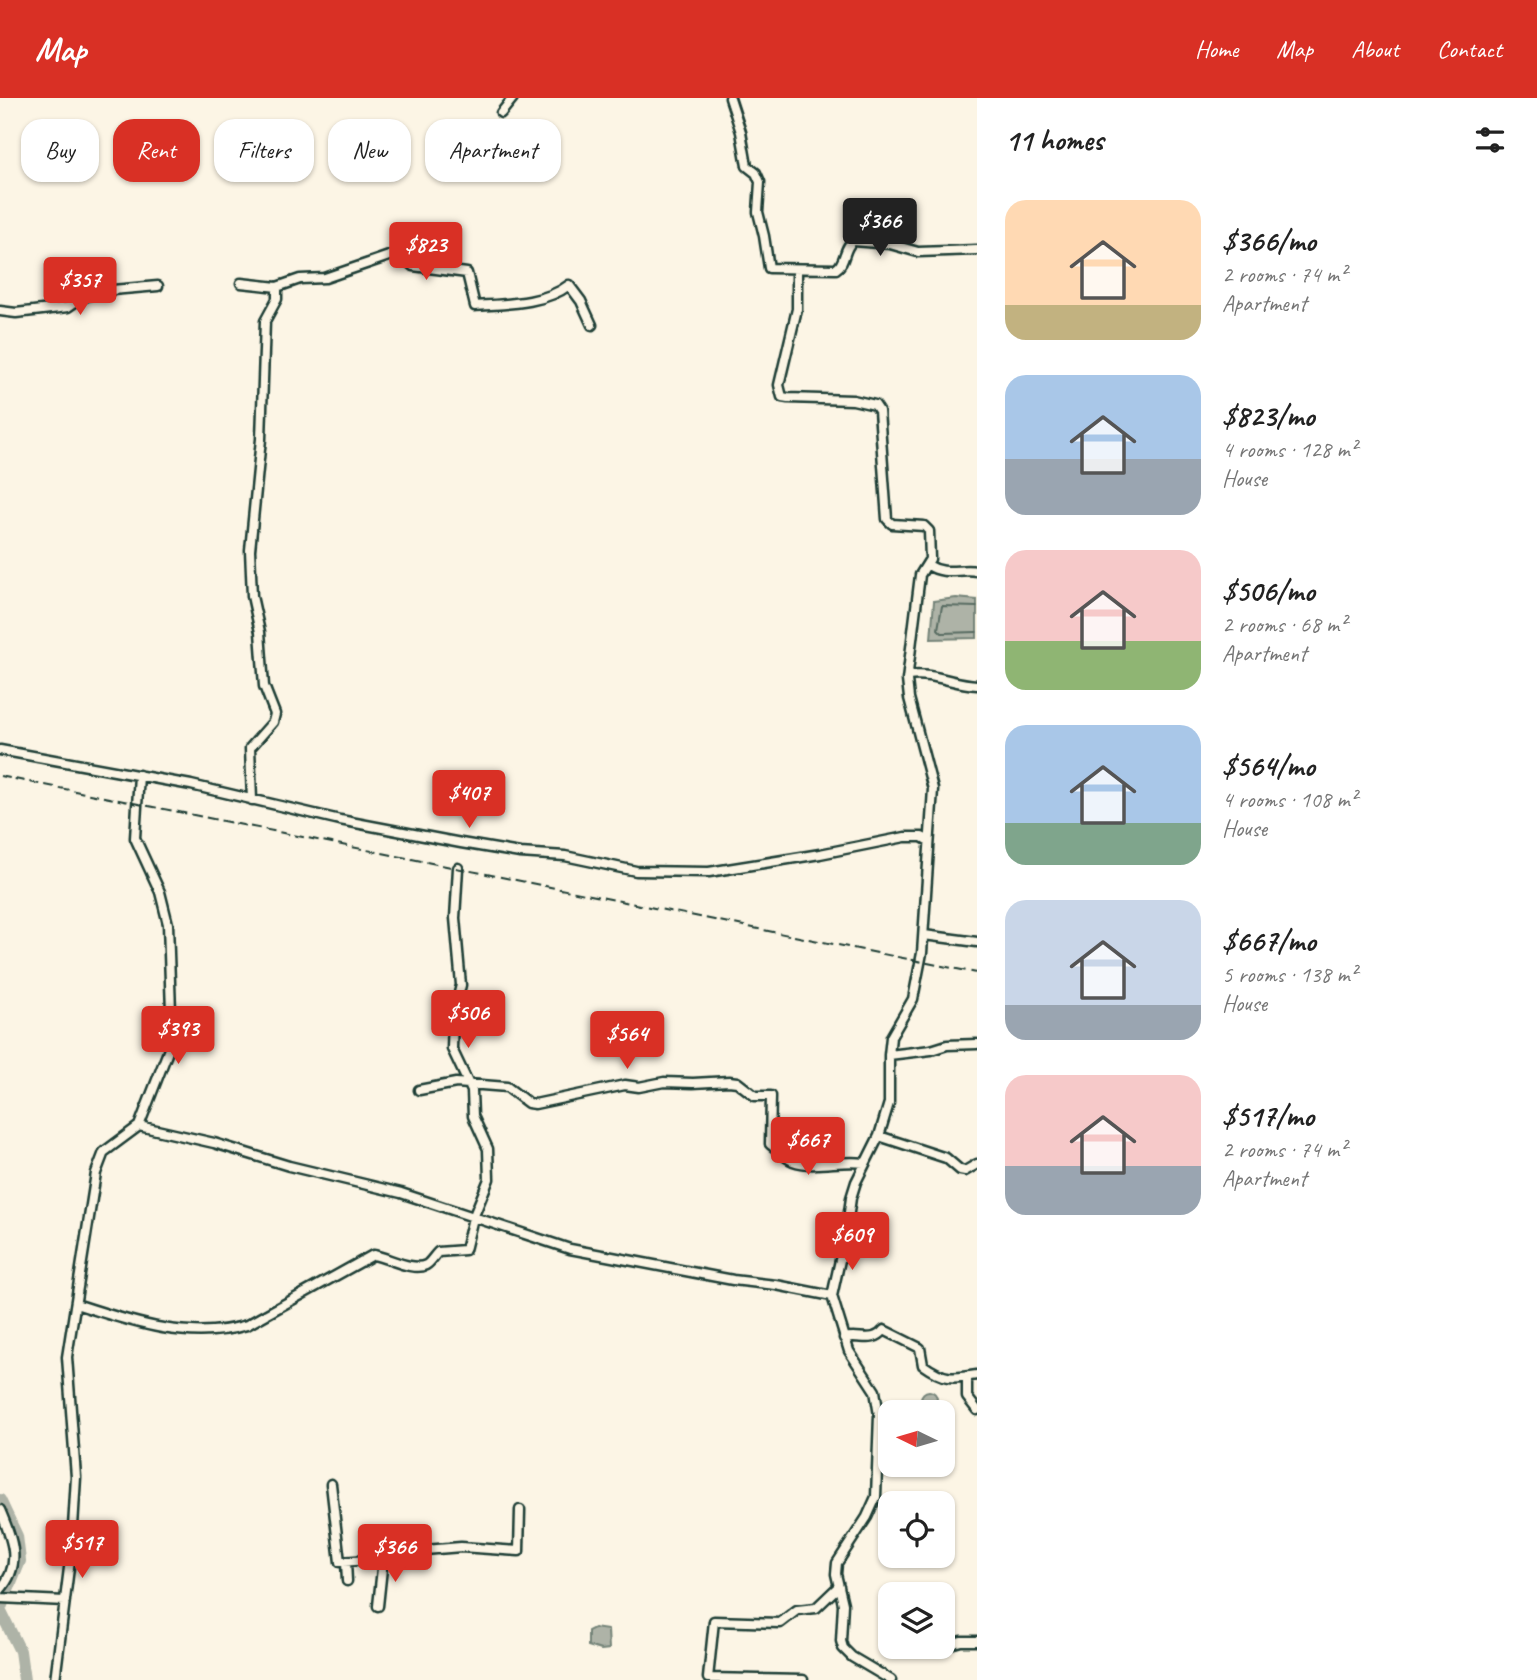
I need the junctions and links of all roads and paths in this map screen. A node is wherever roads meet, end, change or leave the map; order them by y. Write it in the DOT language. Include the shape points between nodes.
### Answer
graph roads {
  1 [pos="513,98"];
  2 [pos="730,98"];
  3 [pos="501,113"];
  4 [pos="977,250"];
  5 [pos="797,269"];
  6 [pos="241,283"];
  7 [pos="158,286"];
  8 [pos="276,287"];
  9 [pos="0,311"];
  10 [pos="592,326"];
  11 [pos="928,565"];
  12 [pos="977,570"];
  13 [pos="908,676"];
  14 [pos="977,685"];
  15 [pos="0,750"];
  16 [pos="139,775"];
  17 [pos="252,800"];
  18 [pos="929,841"];
  19 [pos="458,868"];
  20 [pos="924,935"];
  21 [pos="977,942"];
  22 [pos="977,1044"];
  23 [pos="889,1055"];
  24 [pos="467,1083"];
  25 [pos="419,1090"];
  26 [pos="139,1126"];
  27 [pos="878,1136"];
  28 [pos="864,1163"];
  29 [pos="977,1164"];
  30 [pos="473,1218"];
  31 [pos="832,1296"];
  32 [pos="76,1304"];
  33 [pos="844,1338"];
  34 [pos="977,1375"];
  35 [pos="967,1377"];
  36 [pos="977,1410"];
  37 [pos="331,1484"];
  38 [pos="0,1510"];
  39 [pos="520,1510"];
  40 [pos="383,1559"];
  41 [pos="346,1562"];
  42 [pos="347,1581"];
  43 [pos="839,1586"];
  44 [pos="0,1590"];
  45 [pos="0,1598"];
  46 [pos="65,1601"];
  47 [pos="378,1606"];
  48 [pos="977,1641"];
  49 [pos="955,1643"];
  50 [pos="55,1680"];
  51 [pos="803,1680"];
  52 [pos="891,1680"];
  1 -- 3 [label="street"];
  2 -- 5 [label="street" via="747,166 760,182 758,212 768,266"];
  4 -- 5 [label="street" via="918,252 853,241 839,268"];
  5 -- 11 [label="street" via="797,309 780,393 788,398 853,400 878,408 885,514 892,524 927,528"];
  6 -- 8 [label="street"];
  7 -- 9 [label="street" via="101,291 68,307"];
  8 -- 10 [label="street" via="300,279 326,278 392,255 413,266 467,272 475,306 530,300 559,293 569,285"];
  8 -- 17 [label="street" via="276,299 265,321 261,439 250,550 264,686 275,714 250,748"];
  11 -- 12 [label="street" via="945,572"];
  11 -- 13 [label="street" via="920,575"];
  13 -- 14 [label="street" via="934,675"];
  13 -- 18 [label="street" via="909,698 933,784"];
  15 -- 16 [label="street"];
  16 -- 17 [label="street"];
  16 -- 26 [label="street" via="134,834 160,892 168,924 172,1019 170,1049"];
  17 -- 18 [label="street" via="484,847 658,873 729,869 910,836"];
  18 -- 20 [label="street"];
  19 -- 24 [label="street" via="455,918 461,985 452,1049"];
  20 -- 21 [label="street"];
  20 -- 23 [label="street" via="917,989 894,1029"];
  22 -- 23 [label="street"];
  23 -- 27 [label="street" via="889,1103"];
  24 -- 25 [label="street"];
  24 -- 28 [label="street" via="507,1087 535,1104 625,1085 737,1082 755,1096 771,1096 771,1144 791,1160"];
  24 -- 30 [label="street" via="472,1091 472,1116 488,1149 489,1179"];
  26 -- 30 [label="street" via="401,1193"];
  26 -- 32 [label="street" via="107,1149 98,1163"];
  27 -- 28 [label="street"];
  27 -- 29 [label="street" via="946,1158 960,1170"];
  28 -- 31 [label="street" via="851,1198"];
  30 -- 31 [label="street" via="570,1249"];
  30 -- 32 [label="street" via="465,1250 438,1252 422,1267 373,1255 235,1329 194,1332 143,1326"];
  31 -- 33 [label="street"];
  32 -- 46 [label="street" via="67,1357 76,1477"];
  33 -- 35 [label="street" via="872,1339 884,1330 920,1348 923,1365 941,1377"];
  33 -- 43 [label="street" via="875,1391 879,1449 876,1497 837,1563"];
  34 -- 35 [label="street"];
  35 -- 36 [label="street" via="967,1397"];
  37 -- 41 [label="street" via="340,1562"];
  38 -- 44 [label="street" via="14,1565"];
  39 -- 40 [label="street" via="519,1550 461,1547"];
  40 -- 41 [label="street"];
  40 -- 47 [label="street"];
  41 -- 42 [label="street"];
  43 -- 51 [label="street" via="816,1608 797,1610 780,1623 714,1621 708,1678"];
  43 -- 52 [label="street" via="843,1648"];
  45 -- 46 [label="street"];
  46 -- 50 [label="street"];
  48 -- 49 [label="street"];
}
